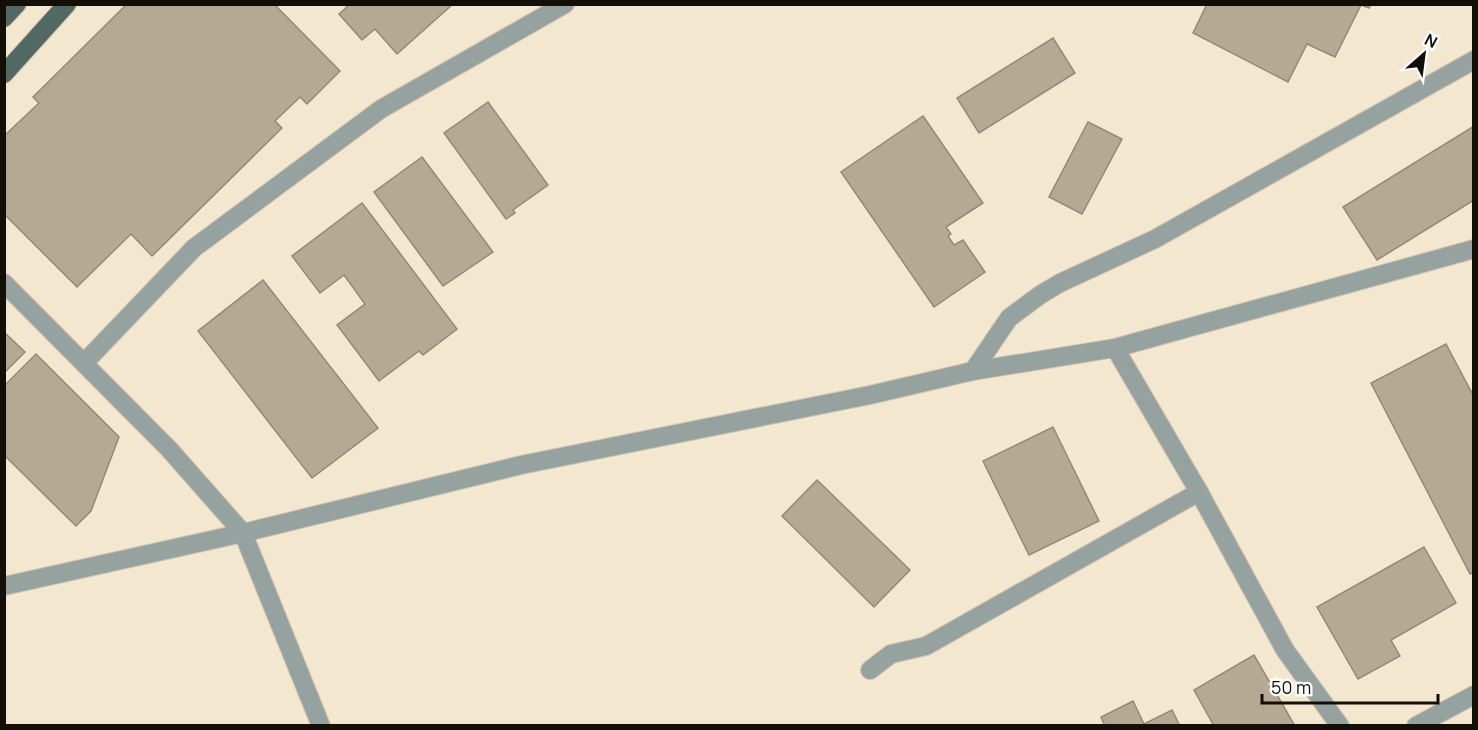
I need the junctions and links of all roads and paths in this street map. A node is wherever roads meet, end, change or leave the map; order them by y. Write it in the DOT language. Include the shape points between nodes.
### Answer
graph roads {
  1 [pos="17,4"];
  2 [pos="67,4"];
  3 [pos="565,4"];
  4 [pos="4,18"];
  5 [pos="1473,60"];
  6 [pos="4,74"];
  7 [pos="1473,249"];
  8 [pos="4,283"];
  9 [pos="1115,348"];
  10 [pos="84,363"];
  11 [pos="973,371"];
  12 [pos="1199,492"];
  13 [pos="243,532"];
  14 [pos="4,586"];
  15 [pos="870,670"];
  16 [pos="1473,695"];
  17 [pos="321,726"];
  18 [pos="1340,726"];
  19 [pos="1416,726"];
  1 -- 4 [label="main road"];
  2 -- 6 [label="main road"];
  3 -- 10 [label="street" via="381,110 194,248"];
  5 -- 11 [label="street" via="1155,239 1040,295 1009,318"];
  7 -- 9 [label="street"];
  8 -- 10 [label="street"];
  9 -- 11 [label="street"];
  9 -- 12 [label="street"];
  10 -- 13 [label="street"];
  11 -- 13 [label="street" via="521,465"];
  12 -- 15 [label="street" via="926,646 891,654"];
  12 -- 18 [label="street" via="1285,650"];
  13 -- 14 [label="street"];
  13 -- 17 [label="street"];
  16 -- 19 [label="street"];
}
